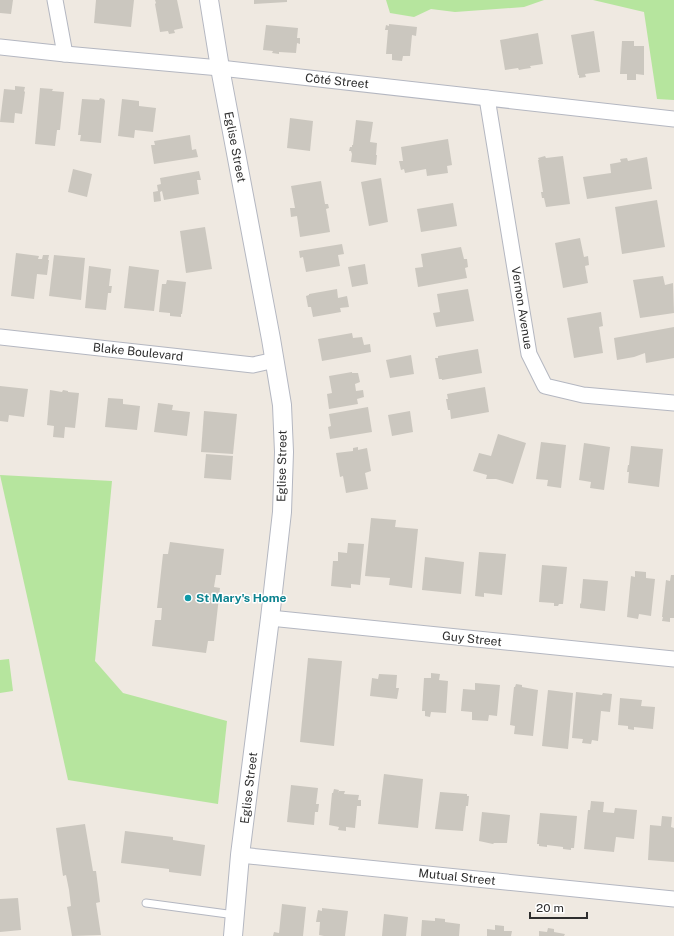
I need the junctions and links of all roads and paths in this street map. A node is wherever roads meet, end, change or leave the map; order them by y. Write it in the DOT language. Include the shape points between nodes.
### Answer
graph roads {
  1 [pos="55,0"];
  2 [pos="209,0"];
  3 [pos="0,47"];
  4 [pos="65,54"];
  5 [pos="220,68"];
  6 [pos="488,98"];
  7 [pos="674,119"];
  8 [pos="0,337"];
  9 [pos="275,360"];
  10 [pos="674,403"];
  11 [pos="270,618"];
  12 [pos="674,660"];
  13 [pos="240,855"];
  14 [pos="674,900"];
  15 [pos="146,903"];
  16 [pos="235,915"];
  17 [pos="233,936"];
  1 -- 4 [label="street"];
  2 -- 5 [label="street, Eglise Street"];
  3 -- 4 [label="street, Côté Street"];
  4 -- 5 [label="street, Côté Street"];
  5 -- 6 [label="street, Côté Street"];
  5 -- 9 [label="street, Eglise Street"];
  6 -- 7 [label="street, Côté Street"];
  6 -- 10 [label="street, Vernon Avenue" via="529,354 545,386 583,396"];
  8 -- 9 [label="street, Blake Boulevard" via="253,365"];
  9 -- 11 [label="street, Eglise Street" via="282,405 284,452 282,512"];
  11 -- 12 [label="street, Guy Street"];
  11 -- 13 [label="street, Eglise Street"];
  13 -- 14 [label="street, Mutual Street"];
  13 -- 16 [label="street, Eglise Street"];
  15 -- 16 [label="lane"];
  16 -- 17 [label="street, Eglise Street"];
}
